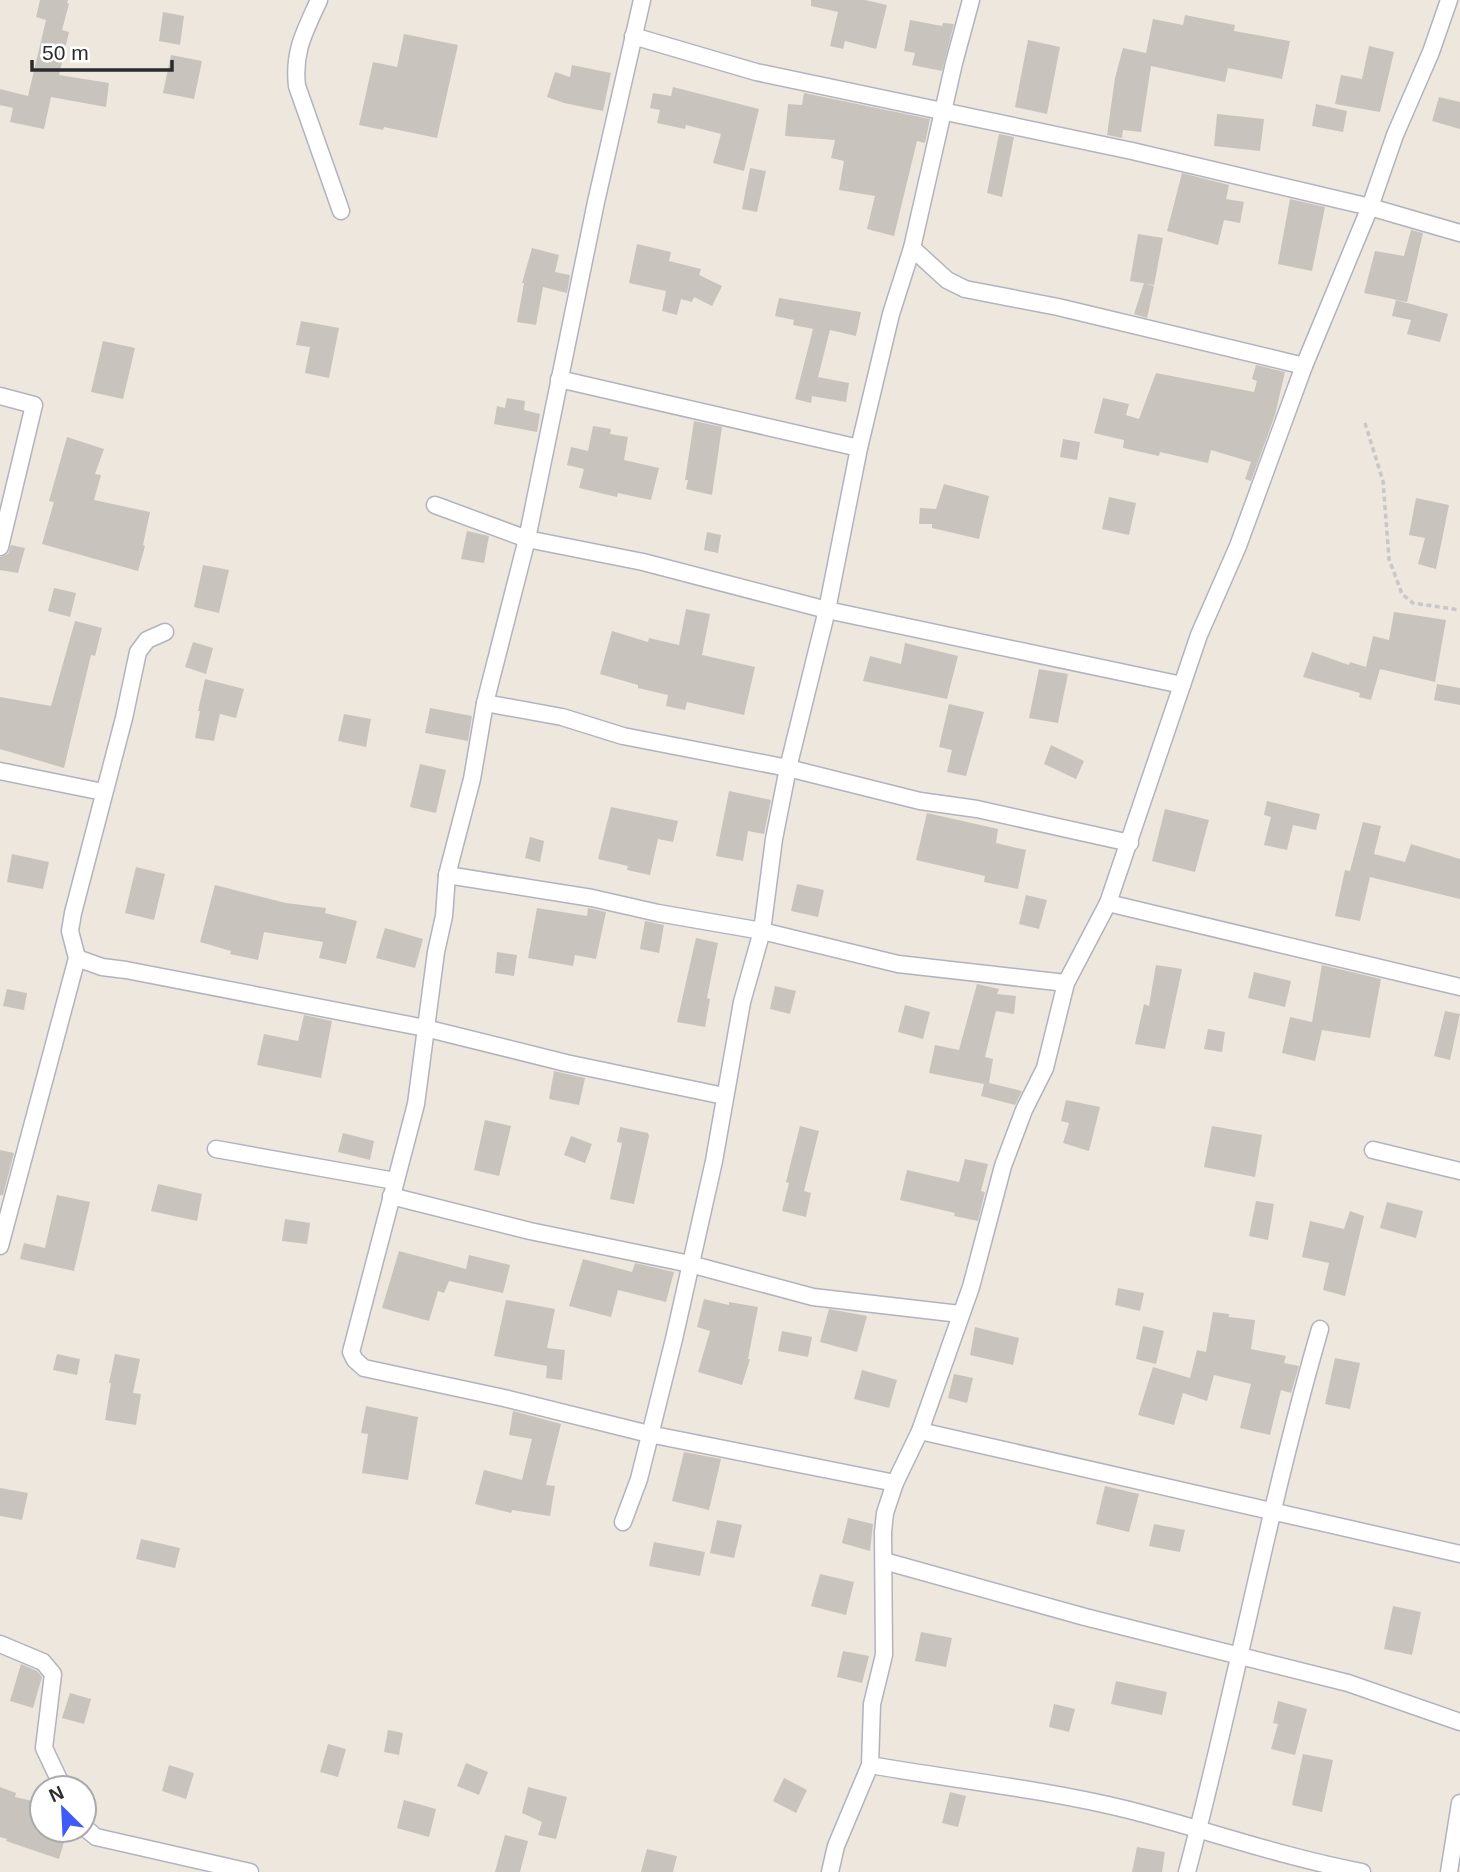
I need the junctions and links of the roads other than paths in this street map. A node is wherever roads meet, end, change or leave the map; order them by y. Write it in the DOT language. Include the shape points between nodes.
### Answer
graph roads {
  1 [pos="319,0"];
  2 [pos="642,0"];
  3 [pos="971,0"];
  4 [pos="1449,0"];
  5 [pos="633,36"];
  6 [pos="943,111"];
  7 [pos="1370,207"];
  8 [pos="341,211"];
  9 [pos="1460,233"];
  10 [pos="912,248"];
  11 [pos="1304,366"];
  12 [pos="559,379"];
  13 [pos="0,396"];
  14 [pos="859,448"];
  15 [pos="435,505"];
  16 [pos="527,539"];
  17 [pos="0,547"];
  18 [pos="827,610"];
  19 [pos="164,632"];
  20 [pos="1182,685"];
  21 [pos="485,703"];
  22 [pos="788,768"];
  23 [pos="0,771"];
  24 [pos="103,792"];
  25 [pos="1130,843"];
  26 [pos="447,875"];
  27 [pos="1108,903"];
  28 [pos="762,931"];
  29 [pos="78,958"];
  30 [pos="1066,983"];
  31 [pos="1460,987"];
  32 [pos="425,1028"];
  33 [pos="724,1096"];
  34 [pos="216,1149"];
  35 [pos="1373,1150"];
  36 [pos="1460,1171"];
  37 [pos="393,1188"];
  38 [pos="0,1247"];
  39 [pos="690,1264"];
  40 [pos="960,1314"];
  41 [pos="1320,1329"];
  42 [pos="920,1431"];
  43 [pos="649,1434"];
  44 [pos="895,1483"];
  45 [pos="1272,1510"];
  46 [pos="623,1522"];
  47 [pos="1460,1554"];
  48 [pos="884,1561"];
  49 [pos="0,1644"];
  50 [pos="1239,1656"];
  51 [pos="1460,1723"];
  52 [pos="870,1765"];
  53 [pos="57,1774"];
  54 [pos="1460,1803"];
  55 [pos="1198,1829"];
  56 [pos="98,1837"];
  57 [pos="244,1872"];
  58 [pos="830,1872"];
  59 [pos="1187,1872"];
  60 [pos="1362,1872"];
  61 [pos="1449,1872"];
  1 -- 8 [label="street" via="297,48 297,86"];
  2 -- 5 [label="street"];
  3 -- 6 [label="street"];
  4 -- 7 [label="street"];
  5 -- 6 [label="street" via="756,72"];
  5 -- 12 [label="street"];
  6 -- 7 [label="street"];
  6 -- 10 [label="street"];
  7 -- 9 [label="street"];
  7 -- 11 [label="street"];
  10 -- 11 [label="street" via="947,280 965,289"];
  10 -- 14 [label="street"];
  11 -- 20 [label="street"];
  12 -- 14 [label="street"];
  12 -- 16 [label="street"];
  13 -- 17 [label="street" via="33,405"];
  14 -- 18 [label="street"];
  15 -- 16 [label="street"];
  16 -- 18 [label="street" via="643,562"];
  16 -- 21 [label="street"];
  18 -- 20 [label="street"];
  18 -- 22 [label="street"];
  19 -- 24 [label="street" via="147,640 138,652"];
  20 -- 25 [label="street"];
  21 -- 22 [label="street"];
  21 -- 26 [label="street" via="472,779"];
  22 -- 25 [label="street"];
  22 -- 28 [label="street"];
  23 -- 24 [label="street"];
  24 -- 29 [label="street" via="70,931"];
  25 -- 27 [label="street"];
  26 -- 28 [label="street"];
  26 -- 32 [label="street"];
  27 -- 30 [label="street"];
  27 -- 31 [label="street"];
  28 -- 30 [label="street" via="898,964"];
  28 -- 33 [label="street" via="742,1002"];
  29 -- 32 [label="street" via="102,967"];
  29 -- 38 [label="street"];
  30 -- 40 [label="street" via="1045,1068 1003,1166"];
  32 -- 33 [label="street"];
  32 -- 37 [label="street" via="416,1104"];
  33 -- 39 [label="street"];
  34 -- 37 [label="street"];
  35 -- 36 [label="street"];
  37 -- 39 [label="street" via="530,1231"];
  37 -- 43 [label="street" via="351,1352 355,1360 364,1368"];
  39 -- 40 [label="street" via="813,1297"];
  39 -- 43 [label="street"];
  40 -- 42 [label="street"];
  41 -- 45 [label="street"];
  42 -- 44 [label="street"];
  42 -- 45 [label="street"];
  43 -- 44 [label="street"];
  43 -- 46 [label="street"];
  44 -- 48 [label="street" via="885,1513"];
  45 -- 47 [label="street"];
  45 -- 50 [label="street"];
  48 -- 50 [label="street"];
  48 -- 52 [label="street" via="884,1655 872,1704"];
  49 -- 53 [label="street" via="50,1668 44,1748"];
  50 -- 51 [label="street" via="1348,1683"];
  50 -- 55 [label="street"];
  52 -- 55 [label="street" via="1017,1788"];
  52 -- 58 [label="street"];
  54 -- 61 [label="street"];
  55 -- 59 [label="street"];
  55 -- 60 [label="street" via="1309,1862"];
  56 -- 57 [label="street"];
}
